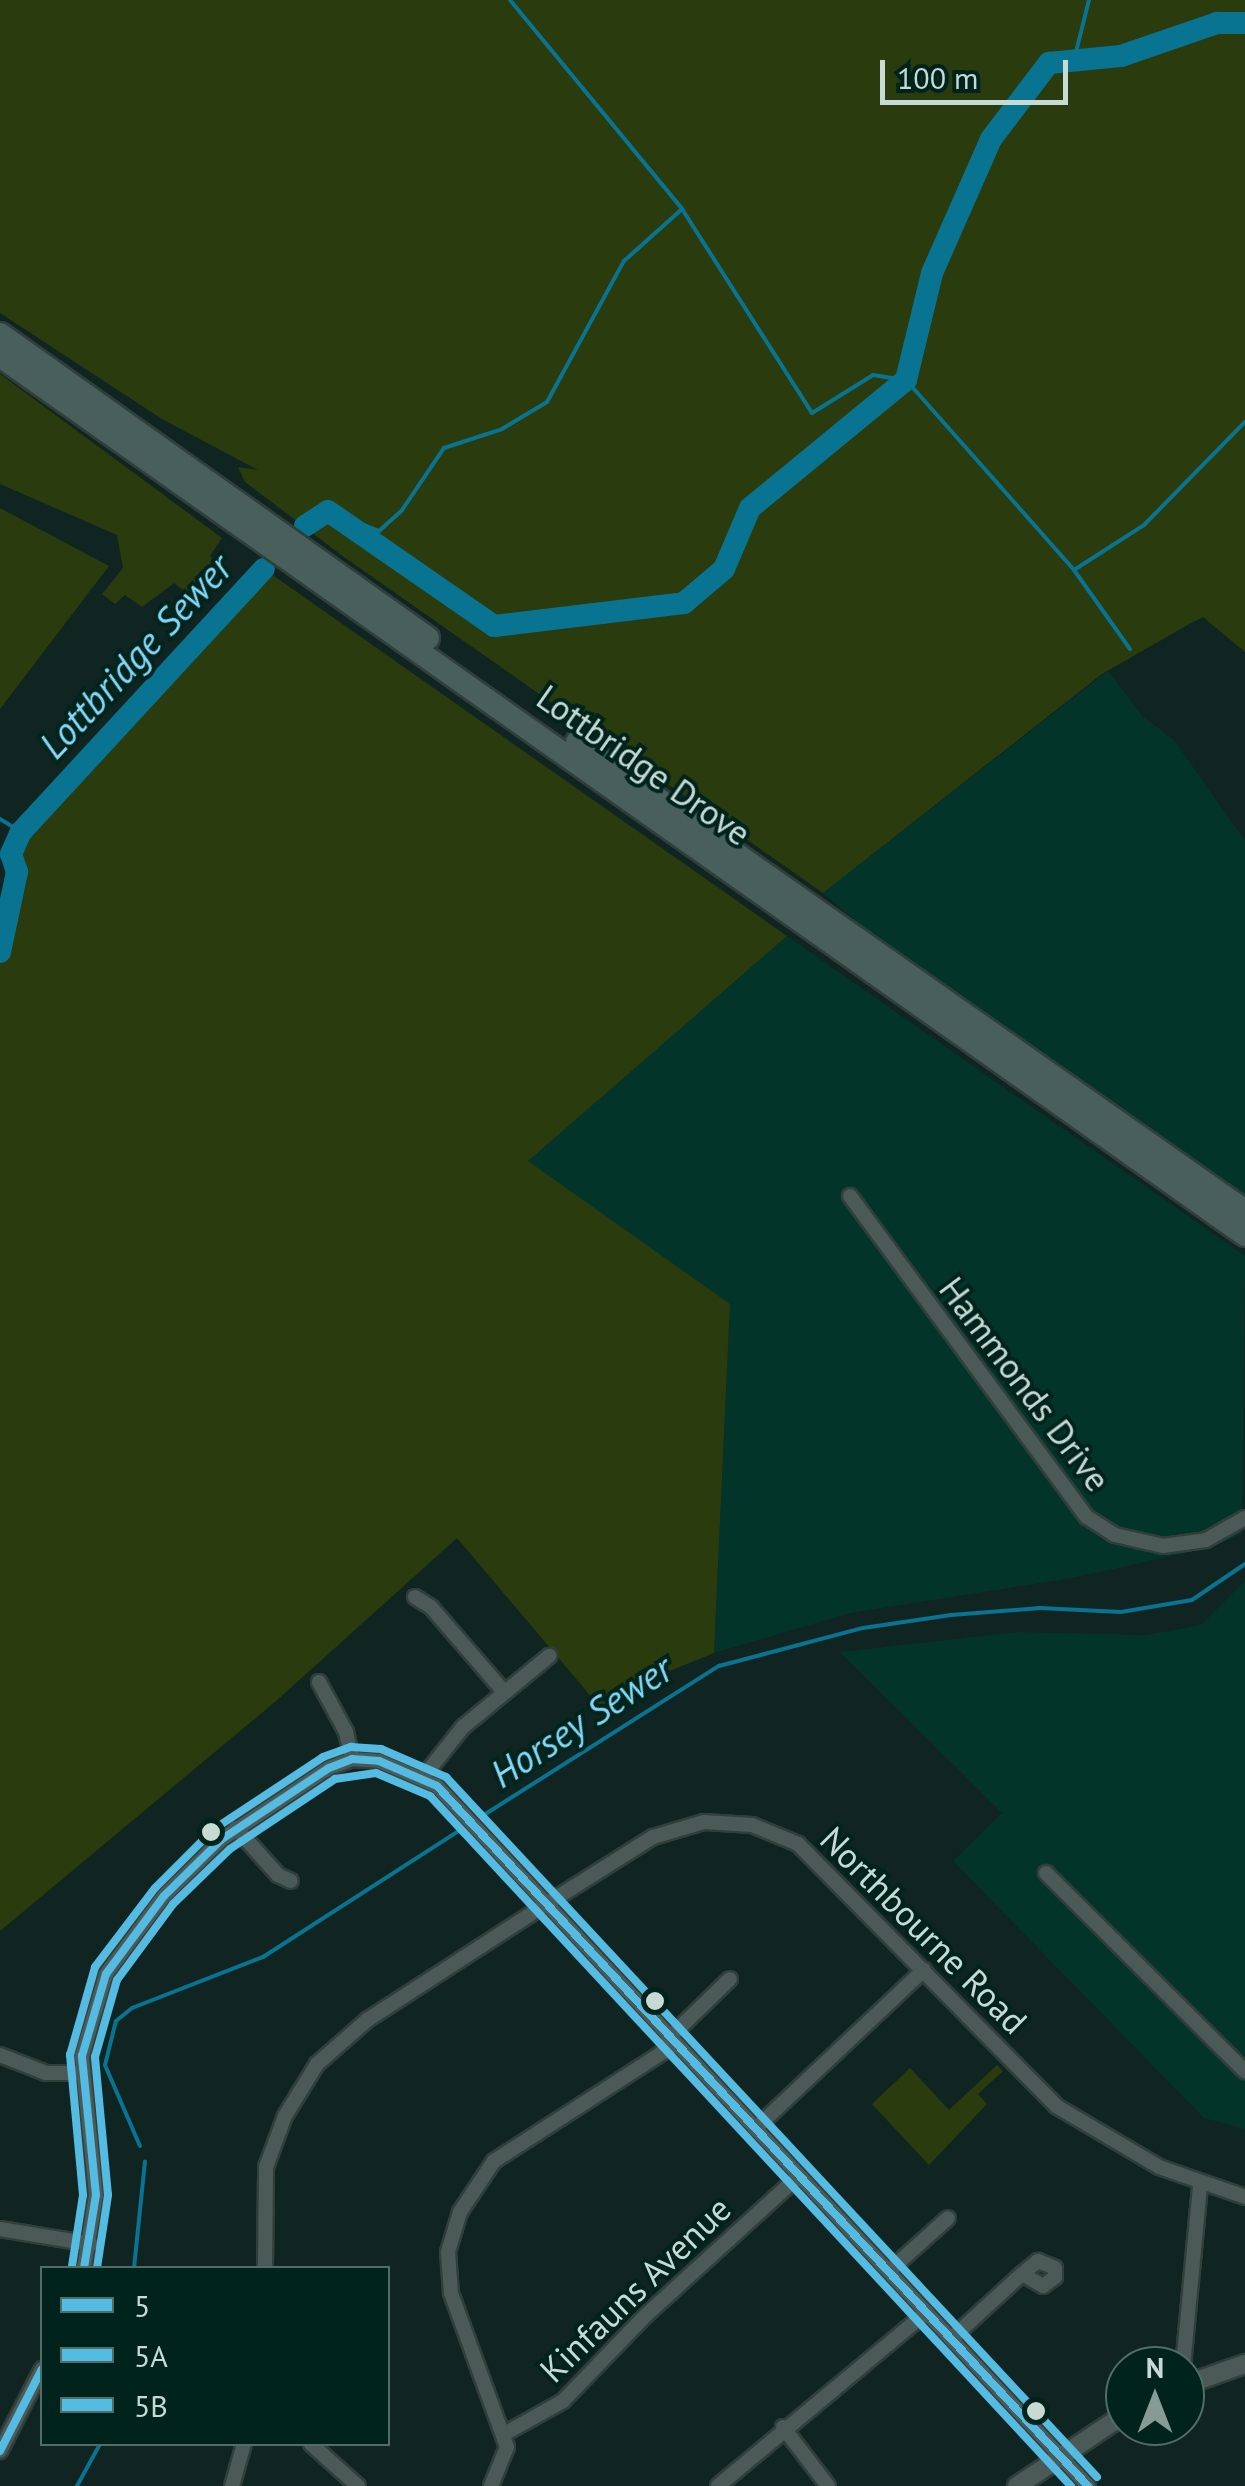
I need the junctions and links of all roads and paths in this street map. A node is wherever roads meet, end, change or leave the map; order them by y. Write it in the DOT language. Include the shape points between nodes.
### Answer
graph roads {
  1 [pos="0,334"];
  2 [pos="0,356"];
  3 [pos="850,1196"];
  4 [pos="1245,1211"];
  5 [pos="1245,1235"];
  6 [pos="1245,1518"];
  7 [pos="415,1597"];
  8 [pos="549,1656"];
  9 [pos="319,1682"];
  10 [pos="504,1692"];
  11 [pos="352,1759"];
  12 [pos="424,1776"];
  13 [pos="236,1828"];
  14 [pos="1046,1873"];
  15 [pos="290,1881"];
  16 [pos="544,1905"];
  17 [pos="924,1970"];
  18 [pos="730,1979"];
  19 [pos="671,2042"];
  20 [pos="0,2055"];
  21 [pos="1245,2071"];
  22 [pos="81,2073"];
  23 [pos="755,2129"];
  24 [pos="799,2176"];
  25 [pos="1200,2185"];
  26 [pos="1245,2197"];
  27 [pos="948,2218"];
  28 [pos="0,2228"];
  29 [pos="90,2244"];
  30 [pos="84,2266"];
  31 [pos="265,2266"];
  32 [pos="889,2271"];
  33 [pos="1022,2274"];
  34 [pos="926,2312"];
  35 [pos="951,2339"];
  36 [pos="1188,2346"];
  37 [pos="1245,2364"];
  38 [pos="40,2373"];
  39 [pos="1205,2373"];
  40 [pos="1105,2426"];
  41 [pos="783,2427"];
  42 [pos="504,2434"];
  43 [pos="243,2446"];
  44 [pos="313,2446"];
  45 [pos="0,2451"];
  46 [pos="1059,2454"];
  47 [pos="232,2486"];
  48 [pos="358,2486"];
  49 [pos="490,2486"];
  50 [pos="718,2486"];
  51 [pos="828,2486"];
  52 [pos="1017,2486"];
  53 [pos="1088,2486"];
  1 -- 4 [label="main road, Lottbridge Drove"];
  2 -- 5 [label="main road, Lottbridge Drove"];
  3 -- 6 [label="street, Hammonds Drive" via="1088,1517 1131,1541 1163,1546 1206,1540"];
  7 -- 10 [label="street"];
  8 -- 10 [label="street"];
  9 -- 11 [label="street" via="346,1732"];
  10 -- 12 [label="street" via="462,1727"];
  11 -- 12 [label="street"];
  11 -- 13 [label="street"];
  12 -- 16 [label="street"];
  13 -- 15 [label="street"];
  13 -- 22 [label="street" via="164,1896 115,1960 88,2019"];
  14 -- 21 [label="street"];
  16 -- 17 [label="street, Northbourne Road" via="678,1828 752,1825 798,1844"];
  16 -- 19 [label="street"];
  16 -- 31 [label="street, Northbourne Road" via="367,2020 317,2064 285,2116 266,2167"];
  17 -- 23 [label="street"];
  17 -- 25 [label="street, Northbourne Road" via="1056,2106 1114,2145"];
  18 -- 19 [label="street"];
  19 -- 23 [label="street"];
  19 -- 42 [label="street" via="494,2161 460,2212 448,2252 451,2293"];
  20 -- 22 [label="street" via="46,2073"];
  22 -- 29 [label="street" via="96,2195"];
  23 -- 24 [label="street"];
  24 -- 32 [label="street"];
  24 -- 42 [label="street, Kinfauns Avenue" via="563,2401"];
  25 -- 26 [label="street, Northbourne Road"];
  25 -- 36 [label="street"];
  27 -- 32 [label="street"];
  28 -- 29 [label="street"];
  29 -- 30 [label="street"];
  32 -- 34 [label="street"];
  33 -- 35 [label="street"];
  34 -- 35 [label="street"];
  34 -- 41 [label="street"];
  35 -- 46 [label="street"];
  37 -- 39 [label="street"];
  38 -- 45 [label="street"];
  40 -- 46 [label="street"];
  41 -- 50 [label="street"];
  41 -- 51 [label="street"];
  42 -- 49 [label="street" via="506,2458"];
  43 -- 47 [label="street"];
  44 -- 48 [label="street"];
  46 -- 52 [label="street"];
  46 -- 53 [label="street"];
}
